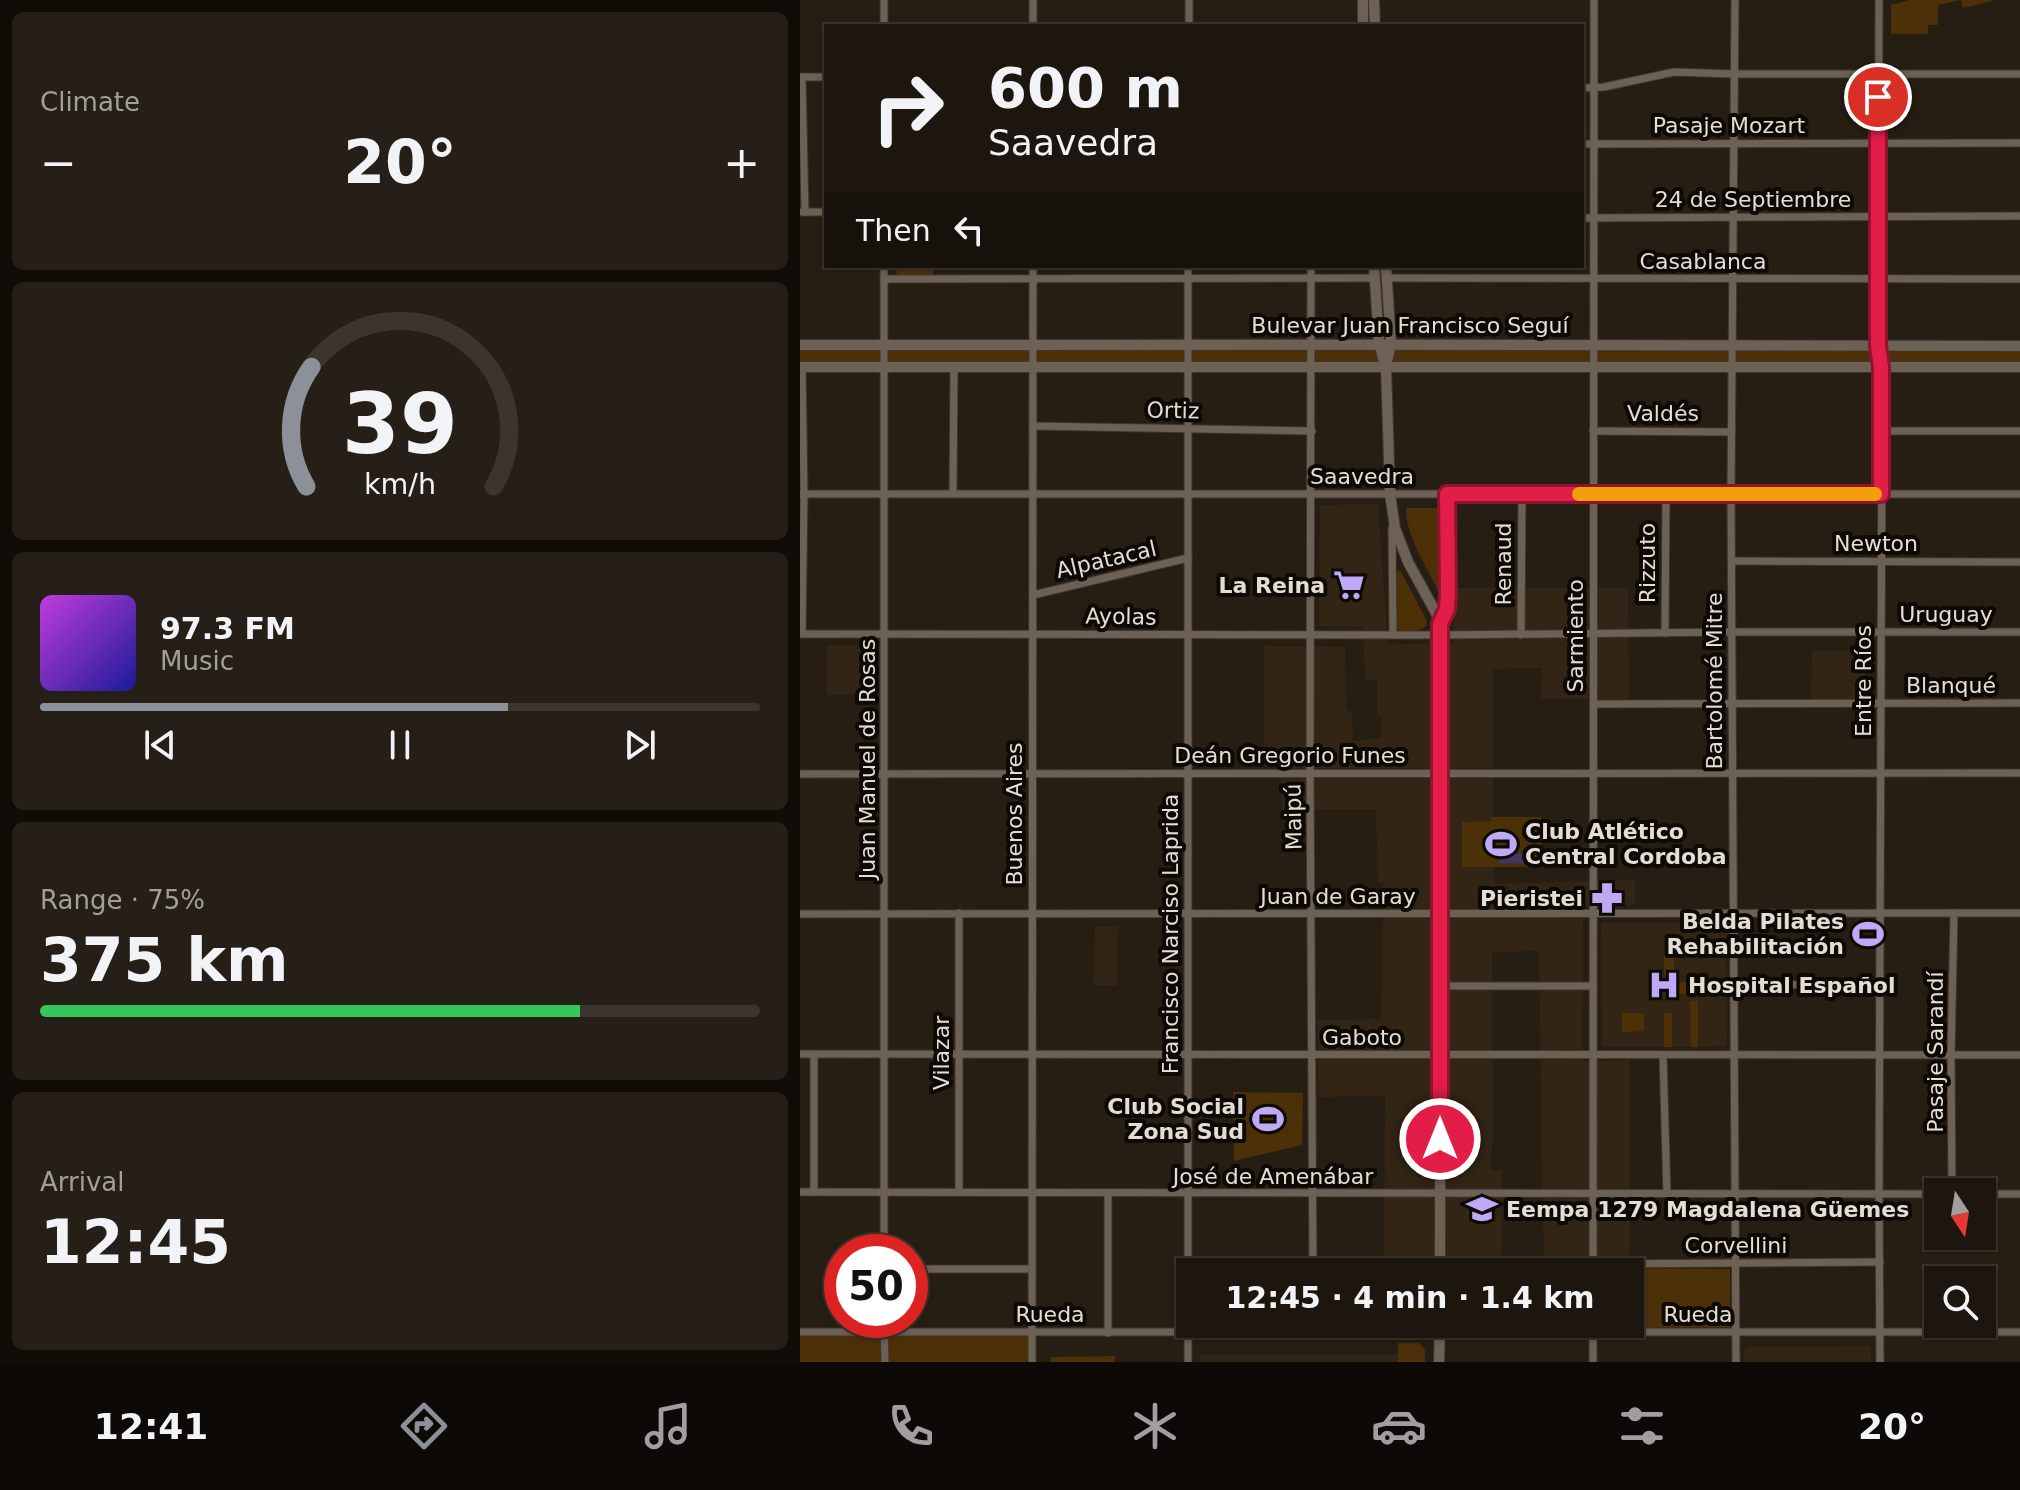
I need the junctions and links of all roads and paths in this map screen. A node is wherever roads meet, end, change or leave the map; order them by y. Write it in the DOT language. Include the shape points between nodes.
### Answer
graph roads {
  1 [pos="884,0"];
  2 [pos="1033,0"];
  3 [pos="1189,0"];
  4 [pos="1363,0"];
  5 [pos="1374,0"];
  6 [pos="1594,0"];
  7 [pos="1735,0"];
  8 [pos="1879,0"];
  9 [pos="884,24"];
  10 [pos="1033,24"];
  11 [pos="1189,24"];
  12 [pos="1363,24"];
  13 [pos="1375,24"];
  14 [pos="1734,74"];
  15 [pos="1878,74"];
  16 [pos="2020,74"];
  17 [pos="801,77"];
  18 [pos="824,77"];
  19 [pos="1594,87"];
  20 [pos="1584,88"];
  21 [pos="1594,143"];
  22 [pos="1734,143"];
  23 [pos="1879,143"];
  24 [pos="2020,143"];
  25 [pos="1584,144"];
  26 [pos="802,212"];
  27 [pos="824,212"];
  28 [pos="2020,216"];
  29 [pos="1734,217"];
  30 [pos="1878,217"];
  31 [pos="1584,218"];
  32 [pos="1594,218"];
  33 [pos="884,268"];
  34 [pos="1033,268"];
  35 [pos="1188,268"];
  36 [pos="1311,268"];
  37 [pos="1379,274"];
  38 [pos="1188,278"];
  39 [pos="884,279"];
  40 [pos="1033,279"];
  41 [pos="1311,279"];
  42 [pos="1594,279"];
  43 [pos="1734,279"];
  44 [pos="1878,279"];
  45 [pos="2020,279"];
  46 [pos="1033,344"];
  47 [pos="1379,344"];
  48 [pos="1391,344"];
  49 [pos="800,345"];
  50 [pos="884,345"];
  51 [pos="1188,345"];
  52 [pos="1312,345"];
  53 [pos="1594,345"];
  54 [pos="1734,346"];
  55 [pos="1878,346"];
  56 [pos="2020,346"];
  57 [pos="954,366"];
  58 [pos="1386,366"];
  59 [pos="801,367"];
  60 [pos="884,367"];
  61 [pos="1033,367"];
  62 [pos="1188,367"];
  63 [pos="1312,367"];
  64 [pos="1594,367"];
  65 [pos="1733,367"];
  66 [pos="1881,367"];
  67 [pos="2020,367"];
  68 [pos="1033,426"];
  69 [pos="1188,429"];
  70 [pos="1312,431"];
  71 [pos="1593,431"];
  72 [pos="1882,431"];
  73 [pos="2020,431"];
  74 [pos="1732,432"];
  75 [pos="953,493"];
  76 [pos="1033,493"];
  77 [pos="1188,493"];
  78 [pos="802,494"];
  79 [pos="885,494"];
  80 [pos="1390,494"];
  81 [pos="1447,494"];
  82 [pos="1522,494"];
  83 [pos="1593,494"];
  84 [pos="1666,494"];
  85 [pos="1731,494"];
  86 [pos="1881,494"];
  87 [pos="2020,494"];
  88 [pos="1312,495"];
  89 [pos="1392,513"];
  90 [pos="1188,558"];
  91 [pos="1732,561"];
  92 [pos="1881,561"];
  93 [pos="2020,562"];
  94 [pos="1033,595"];
  95 [pos="1440,629"];
  96 [pos="1732,632"];
  97 [pos="1881,632"];
  98 [pos="2020,632"];
  99 [pos="885,633"];
  100 [pos="1032,633"];
  101 [pos="1665,633"];
  102 [pos="801,634"];
  103 [pos="1593,634"];
  104 [pos="1188,635"];
  105 [pos="1311,635"];
  106 [pos="1393,635"];
  107 [pos="1521,635"];
  108 [pos="1881,703"];
  109 [pos="2020,703"];
  110 [pos="1593,704"];
  111 [pos="1732,704"];
  112 [pos="1188,773"];
  113 [pos="1441,773"];
  114 [pos="1593,773"];
  115 [pos="1732,773"];
  116 [pos="1881,773"];
  117 [pos="2020,773"];
  118 [pos="800,774"];
  119 [pos="885,774"];
  120 [pos="1032,774"];
  121 [pos="1310,774"];
  122 [pos="959,913"];
  123 [pos="1188,913"];
  124 [pos="1593,913"];
  125 [pos="1733,913"];
  126 [pos="1881,913"];
  127 [pos="1954,913"];
  128 [pos="2020,913"];
  129 [pos="800,914"];
  130 [pos="885,914"];
  131 [pos="1032,914"];
  132 [pos="1312,914"];
  133 [pos="1441,914"];
  134 [pos="1881,984"];
  135 [pos="1733,985"];
  136 [pos="1441,986"];
  137 [pos="1593,986"];
  138 [pos="800,1054"];
  139 [pos="814,1054"];
  140 [pos="885,1054"];
  141 [pos="959,1054"];
  142 [pos="1032,1054"];
  143 [pos="1188,1054"];
  144 [pos="1312,1055"];
  145 [pos="1440,1055"];
  146 [pos="1593,1055"];
  147 [pos="1733,1055"];
  148 [pos="1881,1055"];
  149 [pos="1951,1055"];
  150 [pos="2020,1055"];
  151 [pos="1663,1056"];
  152 [pos="1952,1178"];
  153 [pos="800,1192"];
  154 [pos="814,1192"];
  155 [pos="883,1192"];
  156 [pos="959,1192"];
  157 [pos="1032,1192"];
  158 [pos="1108,1193"];
  159 [pos="1593,1193"];
  160 [pos="1734,1193"];
  161 [pos="1189,1194"];
  162 [pos="1313,1194"];
  163 [pos="1440,1194"];
  164 [pos="1667,1194"];
  165 [pos="1879,1194"];
  166 [pos="1924,1194"];
  167 [pos="1996,1194"];
  168 [pos="2020,1194"];
  169 [pos="884,1234"];
  170 [pos="1189,1258"];
  171 [pos="1313,1258"];
  172 [pos="1440,1258"];
  173 [pos="1593,1258"];
  174 [pos="1880,1262"];
  175 [pos="1735,1263"];
  176 [pos="1644,1266"];
  177 [pos="928,1269"];
  178 [pos="1032,1269"];
  179 [pos="1644,1329"];
  180 [pos="1176,1331"];
  181 [pos="800,1332"];
  182 [pos="824,1332"];
  183 [pos="1032,1332"];
  184 [pos="1736,1332"];
  185 [pos="1880,1332"];
  186 [pos="2020,1332"];
  187 [pos="928,1333"];
  188 [pos="1108,1333"];
  189 [pos="885,1338"];
  190 [pos="1188,1338"];
  191 [pos="1440,1338"];
  192 [pos="1593,1338"];
  193 [pos="885,1362"];
  194 [pos="1032,1362"];
  195 [pos="1188,1362"];
  196 [pos="1439,1362"];
  197 [pos="1593,1362"];
  198 [pos="1736,1362"];
  199 [pos="1880,1362"];
  1 -- 9 [label="street"];
  2 -- 10 [label="street"];
  3 -- 11 [label="street"];
  4 -- 12 [label="main road"];
  5 -- 13 [label="main road"];
  6 -- 19 [label="street, Sarmiento"];
  7 -- 14 [label="street, Bartolomé Mitre"];
  8 -- 15 [label="street, Entre Ríos"];
  14 -- 15 [label="street"];
  14 -- 19 [label="street" via="1674,72"];
  14 -- 22 [label="street, Bartolomé Mitre"];
  15 -- 16 [label="street"];
  15 -- 23 [label="street, Entre Ríos"];
  17 -- 18 [label="street"];
  17 -- 26 [label="street"];
  19 -- 20 [label="street"];
  19 -- 21 [label="street, Sarmiento"];
  21 -- 22 [label="street, Pasaje Mozart"];
  21 -- 25 [label="street, Pasaje Mozart"];
  21 -- 32 [label="street, Sarmiento"];
  22 -- 23 [label="street, Pasaje Mozart"];
  22 -- 29 [label="street, Bartolomé Mitre"];
  23 -- 24 [label="street, Pasaje Mozart"];
  23 -- 30 [label="street, Entre Ríos"];
  26 -- 27 [label="street"];
  28 -- 30 [label="street, 24 de Septiembre"];
  29 -- 30 [label="street, 24 de Septiembre"];
  29 -- 32 [label="street, 24 de Septiembre"];
  29 -- 43 [label="street, Bartolomé Mitre"];
  30 -- 44 [label="street, Entre Ríos"];
  31 -- 32 [label="street, 24 de Septiembre"];
  32 -- 42 [label="street, Sarmiento"];
  33 -- 39 [label="street, Juan Manuel de Rosas"];
  34 -- 40 [label="street, Buenos Aires"];
  35 -- 38 [label="street, Francisco Narciso Laprida"];
  36 -- 41 [label="street, Maipú"];
  37 -- 41 [label="street, Casablanca"];
  37 -- 42 [label="street, Casablanca"];
  37 -- 47 [label="main road"];
  37 -- 48 [label="main road"];
  38 -- 40 [label="street, Casablanca"];
  38 -- 41 [label="street, Casablanca"];
  38 -- 51 [label="street, Francisco Narciso Laprida"];
  39 -- 40 [label="street, Casablanca"];
  39 -- 50 [label="street, Juan Manuel de Rosas"];
  40 -- 46 [label="street, Buenos Aires"];
  41 -- 52 [label="street, Maipú"];
  42 -- 43 [label="street, Casablanca"];
  42 -- 53 [label="street, Sarmiento"];
  43 -- 44 [label="street, Casablanca"];
  43 -- 54 [label="street, Bartolomé Mitre"];
  44 -- 45 [label="street, Casablanca"];
  44 -- 55 [label="street, Entre Ríos"];
  46 -- 50 [label="main road, Bulevar Juan Francisco Seguí"];
  46 -- 51 [label="main road, Bulevar Juan Francisco Seguí"];
  46 -- 61 [label="street, Buenos Aires"];
  47 -- 48 [label="main road, Bulevar Juan Francisco Seguí"];
  47 -- 52 [label="main road, Bulevar Juan Francisco Seguí"];
  47 -- 58 [label="main road"];
  48 -- 53 [label="main road, Bulevar Juan Francisco Seguí"];
  48 -- 58 [label="main road"];
  49 -- 50 [label="main road, Bulevar Juan Francisco Seguí"];
  50 -- 60 [label="street, Juan Manuel de Rosas"];
  51 -- 52 [label="main road, Bulevar Juan Francisco Seguí"];
  51 -- 62 [label="street, Francisco Narciso Laprida"];
  52 -- 63 [label="street, Maipú"];
  53 -- 54 [label="main road, Bulevar Juan Francisco Seguí"];
  53 -- 64 [label="street, Sarmiento"];
  54 -- 55 [label="main road, Bulevar Juan Francisco Seguí"];
  54 -- 65 [label="street, Bartolomé Mitre"];
  55 -- 56 [label="main road, Bulevar Juan Francisco Seguí"];
  55 -- 66 [label="street, Entre Ríos"];
  57 -- 60 [label="main road, Bulevar Juan Francisco Seguí"];
  57 -- 61 [label="main road, Bulevar Juan Francisco Seguí"];
  57 -- 75 [label="street"];
  58 -- 63 [label="main road, Bulevar Juan Francisco Seguí"];
  58 -- 64 [label="main road, Bulevar Juan Francisco Seguí"];
  58 -- 80 [label="main road"];
  59 -- 60 [label="main road, Bulevar Juan Francisco Seguí"];
  59 -- 78 [label="street"];
  60 -- 79 [label="street, Juan Manuel de Rosas"];
  61 -- 62 [label="main road, Bulevar Juan Francisco Seguí"];
  61 -- 68 [label="street, Buenos Aires"];
  62 -- 63 [label="main road, Bulevar Juan Francisco Seguí"];
  62 -- 69 [label="street, Francisco Narciso Laprida"];
  63 -- 70 [label="street, Maipú"];
  64 -- 65 [label="main road, Bulevar Juan Francisco Seguí"];
  64 -- 71 [label="street, Sarmiento"];
  65 -- 66 [label="main road, Bulevar Juan Francisco Seguí"];
  65 -- 74 [label="street, Bartolomé Mitre"];
  66 -- 67 [label="main road, Bulevar Juan Francisco Seguí"];
  66 -- 72 [label="street, Entre Ríos"];
  68 -- 69 [label="street, Ortiz"];
  68 -- 76 [label="street, Buenos Aires"];
  69 -- 70 [label="street, Ortiz"];
  69 -- 77 [label="street, Francisco Narciso Laprida"];
  70 -- 88 [label="street, Maipú"];
  71 -- 74 [label="street, Valdés"];
  71 -- 83 [label="street, Sarmiento"];
  72 -- 73 [label="street"];
  72 -- 86 [label="street, Entre Ríos"];
  74 -- 85 [label="street, Bartolomé Mitre"];
  75 -- 76 [label="street, Saavedra"];
  75 -- 79 [label="street, Saavedra"];
  76 -- 77 [label="street, Saavedra"];
  76 -- 94 [label="street, Buenos Aires"];
  77 -- 88 [label="street, Saavedra"];
  77 -- 90 [label="street, Francisco Narciso Laprida"];
  78 -- 79 [label="street, Saavedra"];
  78 -- 102 [label="street"];
  79 -- 99 [label="street, Juan Manuel de Rosas"];
  80 -- 81 [label="street, Saavedra"];
  80 -- 88 [label="street, Saavedra"];
  80 -- 89 [label="main road"];
  81 -- 82 [label="street, Saavedra"];
  81 -- 95 [label="street" via="1448,594"];
  82 -- 83 [label="street, Saavedra"];
  82 -- 107 [label="street, Renaud"];
  83 -- 84 [label="street, Saavedra"];
  83 -- 103 [label="street, Sarmiento"];
  84 -- 85 [label="street, Saavedra"];
  84 -- 101 [label="street, Rizzuto"];
  85 -- 86 [label="street, Saavedra"];
  85 -- 91 [label="street, Bartolomé Mitre"];
  86 -- 87 [label="street, Saavedra"];
  86 -- 92 [label="street, Entre Ríos"];
  88 -- 105 [label="street, Maipú"];
  89 -- 95 [label="main road" via="1400,545"];
  89 -- 106 [label="street"];
  90 -- 94 [label="street, Alpatacal"];
  90 -- 104 [label="street, Francisco Narciso Laprida"];
  91 -- 92 [label="street, Newton"];
  91 -- 96 [label="street, Bartolomé Mitre"];
  92 -- 93 [label="street, Newton"];
  92 -- 97 [label="street, Entre Ríos"];
  94 -- 100 [label="street, Buenos Aires"];
  95 -- 106 [label="street, Ayolas"];
  95 -- 107 [label="street, Uruguay"];
  95 -- 113 [label="main road"];
  96 -- 97 [label="street, Uruguay"];
  96 -- 101 [label="street, Uruguay"];
  96 -- 111 [label="street, Bartolomé Mitre"];
  97 -- 98 [label="street, Uruguay"];
  97 -- 108 [label="street, Entre Ríos"];
  99 -- 100 [label="street, Ayolas"];
  99 -- 102 [label="street, Ayolas"];
  99 -- 119 [label="street, Juan Manuel de Rosas"];
  100 -- 104 [label="street, Ayolas"];
  100 -- 120 [label="street, Buenos Aires"];
  101 -- 103 [label="street, Uruguay"];
  103 -- 107 [label="street, Uruguay"];
  103 -- 110 [label="street, Sarmiento"];
  104 -- 105 [label="street, Ayolas"];
  104 -- 112 [label="street, Francisco Narciso Laprida"];
  105 -- 106 [label="street, Ayolas"];
  105 -- 121 [label="street, Maipú"];
  108 -- 109 [label="street, Blanqué"];
  108 -- 111 [label="street, Blanqué"];
  108 -- 116 [label="street, Entre Ríos"];
  110 -- 111 [label="street, Blanqué"];
  110 -- 114 [label="street, Sarmiento"];
  111 -- 115 [label="street, Bartolomé Mitre"];
  112 -- 120 [label="street, Deán Gregorio Funes"];
  112 -- 121 [label="street, Deán Gregorio Funes"];
  112 -- 123 [label="street, Francisco Narciso Laprida"];
  113 -- 114 [label="street, Deán Gregorio Funes"];
  113 -- 121 [label="street, Deán Gregorio Funes"];
  113 -- 133 [label="main road"];
  114 -- 115 [label="street, Deán Gregorio Funes"];
  114 -- 124 [label="street, Sarmiento"];
  115 -- 116 [label="street, Deán Gregorio Funes"];
  115 -- 125 [label="street, Bartolomé Mitre"];
  116 -- 117 [label="street, Deán Gregorio Funes"];
  116 -- 126 [label="street, Entre Ríos"];
  118 -- 119 [label="street, Deán Gregorio Funes"];
  119 -- 120 [label="street, Deán Gregorio Funes"];
  119 -- 130 [label="street, Juan Manuel de Rosas"];
  120 -- 131 [label="street, Buenos Aires"];
  121 -- 132 [label="street, Maipú"];
  122 -- 130 [label="street, Juan de Garay"];
  122 -- 131 [label="street, Juan de Garay"];
  122 -- 141 [label="street, Vilazar"];
  123 -- 131 [label="street, Juan de Garay"];
  123 -- 132 [label="street, Juan de Garay"];
  123 -- 143 [label="street, Francisco Narciso Laprida"];
  124 -- 125 [label="street, Juan de Garay"];
  124 -- 133 [label="street, Juan de Garay"];
  124 -- 137 [label="street, Sarmiento"];
  125 -- 126 [label="street, Juan de Garay"];
  125 -- 135 [label="street, Bartolomé Mitre"];
  126 -- 127 [label="street, Juan de Garay"];
  126 -- 134 [label="street, Entre Ríos"];
  127 -- 128 [label="street, Juan de Garay"];
  127 -- 149 [label="street, Pasaje Sarandí"];
  129 -- 130 [label="street, Juan de Garay"];
  130 -- 140 [label="street, Juan Manuel de Rosas"];
  131 -- 142 [label="street, Buenos Aires"];
  132 -- 133 [label="street, Juan de Garay"];
  132 -- 144 [label="street, Maipú"];
  133 -- 136 [label="main road"];
  134 -- 135 [label="street"];
  134 -- 148 [label="street, Entre Ríos"];
  135 -- 147 [label="street, Bartolomé Mitre"];
  136 -- 137 [label="street"];
  136 -- 145 [label="main road"];
  137 -- 146 [label="street, Sarmiento"];
  138 -- 139 [label="street, Gaboto"];
  139 -- 140 [label="street, Gaboto"];
  139 -- 154 [label="street"];
  140 -- 141 [label="street, Gaboto"];
  140 -- 155 [label="street, Juan Manuel de Rosas"];
  141 -- 142 [label="street, Gaboto"];
  141 -- 156 [label="street, Vilazar"];
  142 -- 143 [label="street, Gaboto"];
  142 -- 157 [label="street, Buenos Aires"];
  143 -- 144 [label="street, Gaboto"];
  143 -- 161 [label="street, Francisco Narciso Laprida"];
  144 -- 145 [label="street, Gaboto"];
  144 -- 162 [label="street, Maipú"];
  145 -- 146 [label="street, Gaboto"];
  145 -- 163 [label="main road"];
  146 -- 151 [label="street, Gaboto"];
  146 -- 159 [label="street, Sarmiento"];
  147 -- 148 [label="street, Gaboto"];
  147 -- 151 [label="street, Gaboto"];
  147 -- 160 [label="street, Bartolomé Mitre"];
  148 -- 149 [label="street, Gaboto"];
  148 -- 165 [label="street, Entre Ríos"];
  149 -- 150 [label="street, Gaboto"];
  149 -- 152 [label="street, Pasaje Sarandí"];
  151 -- 164 [label="street"];
  153 -- 154 [label="street, José de Amenábar"];
  154 -- 155 [label="street, José de Amenábar"];
  155 -- 156 [label="street, José de Amenábar"];
  155 -- 169 [label="street, Juan Manuel de Rosas"];
  156 -- 157 [label="street, José de Amenábar"];
  157 -- 158 [label="street, José de Amenábar"];
  157 -- 178 [label="street, Buenos Aires"];
  158 -- 161 [label="street, José de Amenábar"];
  158 -- 188 [label="street"];
  159 -- 163 [label="street, José de Amenábar"];
  159 -- 164 [label="street, José de Amenábar"];
  159 -- 173 [label="street, Sarmiento"];
  160 -- 164 [label="street, José de Amenábar"];
  160 -- 165 [label="street, José de Amenábar"];
  160 -- 175 [label="street, Bartolomé Mitre"];
  161 -- 162 [label="street, José de Amenábar"];
  161 -- 170 [label="street, Francisco Narciso Laprida"];
  162 -- 163 [label="street, José de Amenábar"];
  162 -- 171 [label="street, Maipú"];
  163 -- 172 [label="main road"];
  165 -- 166 [label="street, José de Amenábar"];
  165 -- 174 [label="street, Entre Ríos"];
  167 -- 168 [label="street"];
  174 -- 175 [label="street, Corvellini"];
  174 -- 185 [label="street, Entre Ríos"];
  175 -- 176 [label="street, Corvellini"];
  175 -- 184 [label="street, Bartolomé Mitre"];
  177 -- 178 [label="street"];
  178 -- 183 [label="street, Buenos Aires"];
  179 -- 184 [label="street, Rueda"];
  180 -- 188 [label="street, Rueda"];
  181 -- 182 [label="street, Rueda"];
  183 -- 187 [label="street, Rueda"];
  183 -- 188 [label="street, Rueda"];
  183 -- 194 [label="street, Buenos Aires"];
  184 -- 185 [label="street, Rueda"];
  184 -- 198 [label="street, Bartolomé Mitre"];
  185 -- 186 [label="street, Rueda"];
  185 -- 199 [label="street, Entre Ríos"];
  189 -- 193 [label="street"];
  190 -- 195 [label="street, Francisco Narciso Laprida"];
  191 -- 196 [label="main road"];
  192 -- 197 [label="street"];
}
